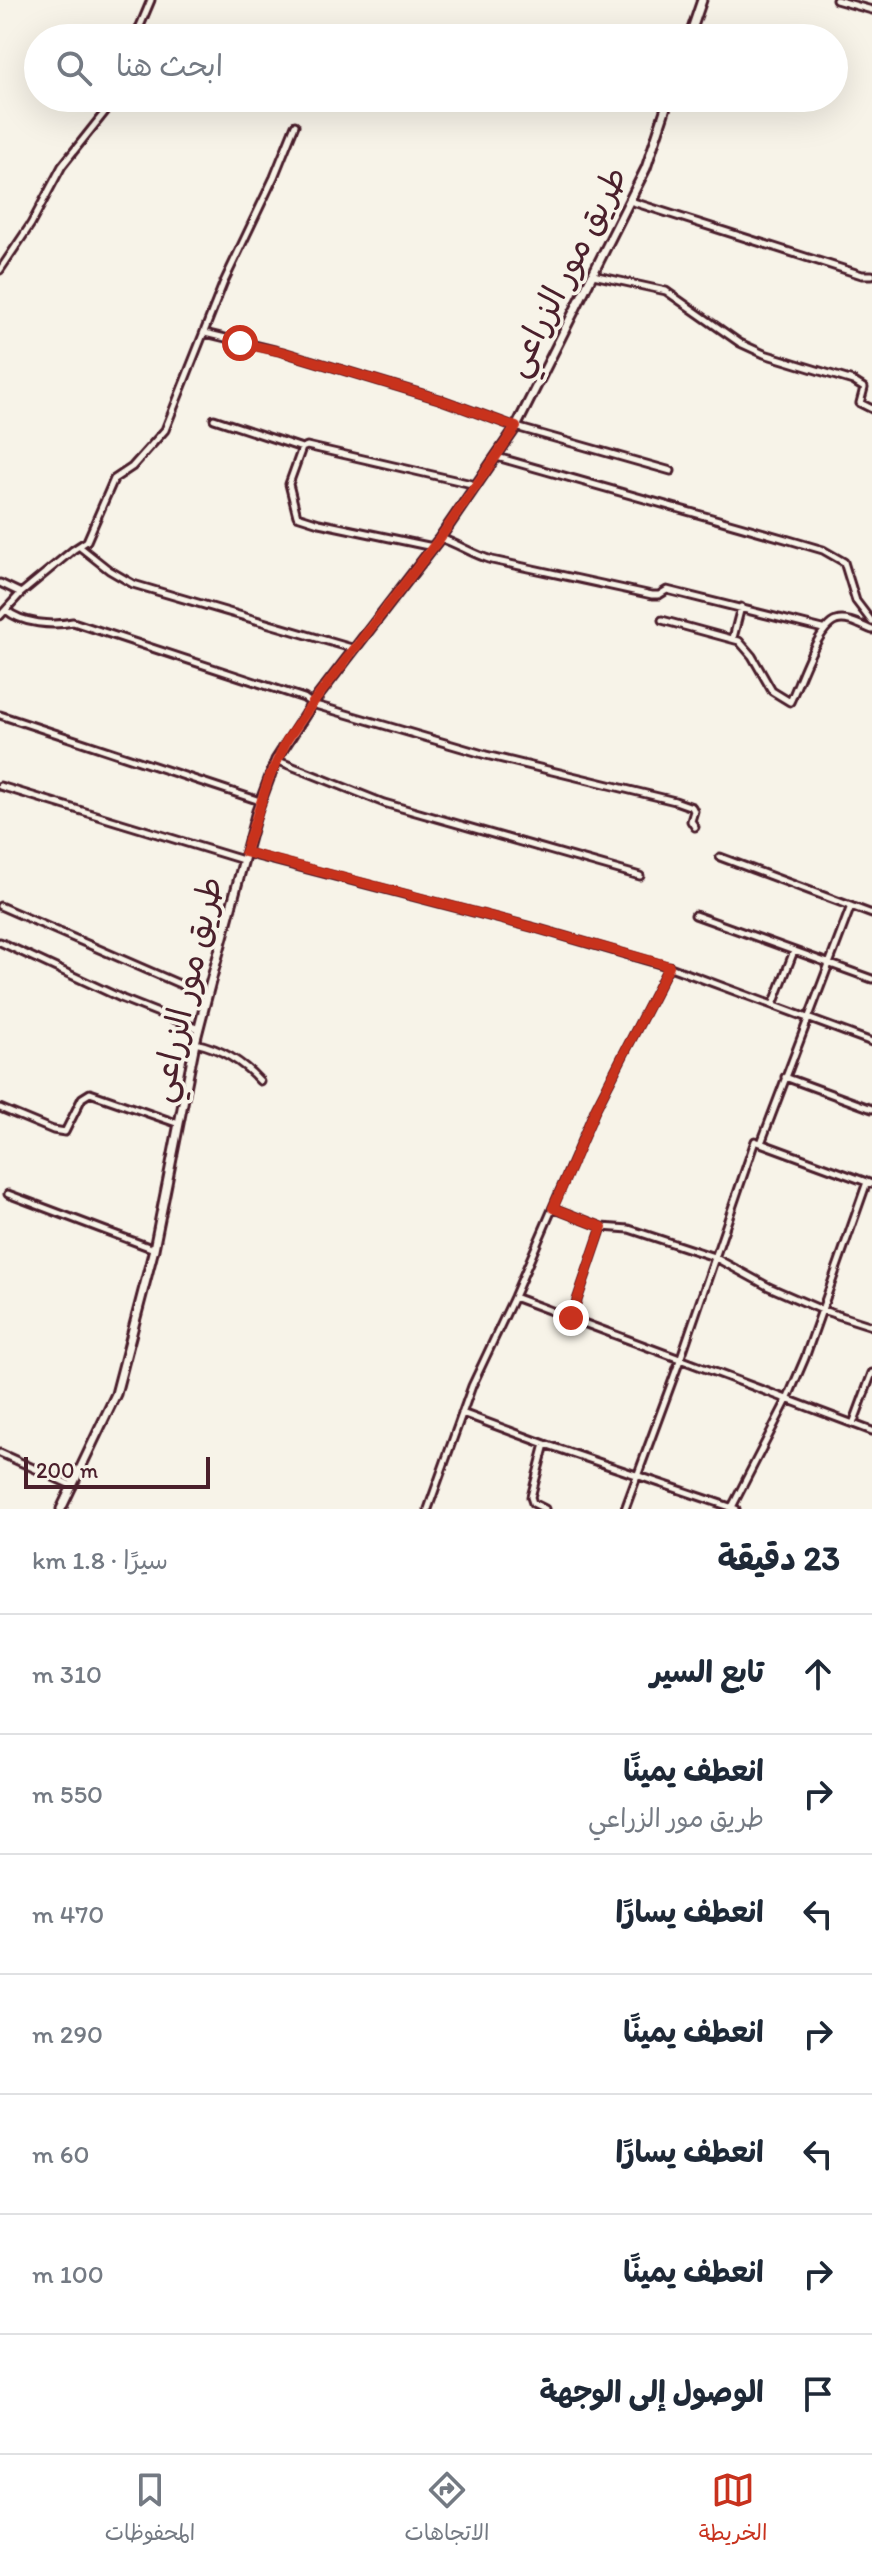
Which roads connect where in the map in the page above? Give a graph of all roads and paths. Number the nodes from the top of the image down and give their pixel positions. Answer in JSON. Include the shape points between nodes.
{"nodes":[{"id":1,"x":151,"y":0,"type":"edge"},
{"id":2,"x":702,"y":0,"type":"edge"},
{"id":3,"x":836,"y":0,"type":"edge"},
{"id":4,"x":872,"y":10,"type":"edge"},
{"id":5,"x":141,"y":24,"type":"edge"},
{"id":6,"x":694,"y":24,"type":"edge"},
{"id":7,"x":105,"y":112,"type":"edge"},
{"id":8,"x":664,"y":112,"type":"edge"},
{"id":9,"x":295,"y":125,"type":"dead end"},
{"id":10,"x":630,"y":201,"type":"junction"},
{"id":11,"x":0,"y":270,"type":"edge"},
{"id":12,"x":592,"y":274,"type":"junction"},
{"id":13,"x":872,"y":275,"type":"edge"},
{"id":14,"x":205,"y":333,"type":"junction"},
{"id":15,"x":872,"y":409,"type":"edge"},
{"id":16,"x":214,"y":419,"type":"dead end"},
{"id":17,"x":516,"y":427,"type":"junction"},
{"id":18,"x":302,"y":448,"type":"junction"},
{"id":19,"x":497,"y":457,"type":"junction"},
{"id":20,"x":671,"y":471,"type":"dead end"},
{"id":21,"x":477,"y":486,"type":"junction"},
{"id":22,"x":440,"y":538,"type":"junction"},
{"id":23,"x":80,"y":547,"type":"junction"},
{"id":24,"x":433,"y":547,"type":"junction"},
{"id":25,"x":0,"y":583,"type":"edge"},
{"id":26,"x":21,"y":593,"type":"junction"},
{"id":27,"x":741,"y":607,"type":"junction"},
{"id":28,"x":6,"y":610,"type":"junction"},
{"id":29,"x":0,"y":616,"type":"edge"},
{"id":30,"x":662,"y":620,"type":"dead end"},
{"id":31,"x":872,"y":622,"type":"edge"},
{"id":32,"x":823,"y":629,"type":"junction"},
{"id":33,"x":872,"y":630,"type":"edge"},
{"id":34,"x":733,"y":638,"type":"junction"},
{"id":35,"x":355,"y":649,"type":"junction"},
{"id":36,"x":312,"y":704,"type":"junction"},
{"id":37,"x":0,"y":715,"type":"edge"},
{"id":38,"x":276,"y":760,"type":"junction"},
{"id":39,"x":0,"y":786,"type":"edge"},
{"id":40,"x":260,"y":801,"type":"junction"},
{"id":41,"x":695,"y":827,"type":"dead end"},
{"id":42,"x":244,"y":856,"type":"junction"},
{"id":43,"x":720,"y":857,"type":"dead end"},
{"id":44,"x":640,"y":876,"type":"dead end"},
{"id":45,"x":0,"y":906,"type":"edge"},
{"id":46,"x":851,"y":906,"type":"junction"},
{"id":47,"x":872,"y":914,"type":"edge"},
{"id":48,"x":695,"y":915,"type":"dead end"},
{"id":49,"x":0,"y":942,"type":"edge"},
{"id":50,"x":794,"y":951,"type":"junction"},
{"id":51,"x":828,"y":963,"type":"junction"},
{"id":52,"x":669,"y":966,"type":"junction"},
{"id":53,"x":872,"y":979,"type":"edge"},
{"id":54,"x":207,"y":996,"type":"junction"},
{"id":55,"x":773,"y":1005,"type":"junction"},
{"id":56,"x":807,"y":1018,"type":"junction"},
{"id":57,"x":199,"y":1029,"type":"junction"},
{"id":58,"x":872,"y":1042,"type":"edge"},
{"id":59,"x":195,"y":1043,"type":"junction"},
{"id":60,"x":785,"y":1077,"type":"junction"},
{"id":61,"x":260,"y":1081,"type":"dead end"},
{"id":62,"x":0,"y":1108,"type":"edge"},
{"id":63,"x":872,"y":1109,"type":"edge"},
{"id":64,"x":180,"y":1124,"type":"junction"},
{"id":65,"x":761,"y":1143,"type":"junction"},
{"id":66,"x":869,"y":1183,"type":"edge"},
{"id":67,"x":8,"y":1194,"type":"dead end"},
{"id":68,"x":553,"y":1208,"type":"junction"},
{"id":69,"x":602,"y":1227,"type":"junction"},
{"id":70,"x":154,"y":1249,"type":"junction"},
{"id":71,"x":714,"y":1257,"type":"junction"},
{"id":72,"x":514,"y":1297,"type":"junction"},
{"id":73,"x":822,"y":1310,"type":"junction"},
{"id":74,"x":571,"y":1318,"type":"junction"},
{"id":75,"x":872,"y":1326,"type":"edge"},
{"id":76,"x":680,"y":1360,"type":"junction"},
{"id":77,"x":872,"y":1373,"type":"edge"},
{"id":78,"x":787,"y":1400,"type":"junction"},
{"id":79,"x":461,"y":1412,"type":"junction"},
{"id":80,"x":853,"y":1424,"type":"junction"},
{"id":81,"x":872,"y":1431,"type":"edge"},
{"id":82,"x":545,"y":1444,"type":"junction"},
{"id":83,"x":0,"y":1453,"type":"edge"},
{"id":84,"x":638,"y":1475,"type":"junction"},
{"id":85,"x":73,"y":1486,"type":"junction"},
{"id":86,"x":61,"y":1509,"type":"edge"},
{"id":87,"x":428,"y":1509,"type":"edge"},
{"id":88,"x":545,"y":1509,"type":"edge"},
{"id":89,"x":625,"y":1509,"type":"edge"},
{"id":90,"x":733,"y":1509,"type":"edge"}],
"edges":[{"from":1,"to":5,"type":"street"},
{"from":2,"to":6,"type":"street"},
{"from":3,"to":4,"type":"street"},
{"from":7,"to":11,"type":"street","via":[[62,166]]},
{"from":8,"to":10,"type":"street","name":"طريق مور الزراعي"},
{"from":9,"to":14,"type":"street"},
{"from":10,"to":12,"type":"street","name":"طريق مور الزراعي"},
{"from":10,"to":13,"type":"street"},
{"from":12,"to":15,"type":"street","via":[[666,291],[740,343],[853,381],[864,388],[860,403]]},
{"from":12,"to":17,"type":"street","name":"طريق مور الزراعي"},
{"from":14,"to":17,"type":"street","via":[[439,399]]},
{"from":14,"to":23,"type":"street","via":[[165,430],[114,479],[89,538]]},
{"from":16,"to":18,"type":"street"},
{"from":17,"to":19,"type":"street","name":"طريق مور الزراعي"},
{"from":17,"to":20,"type":"street"},
{"from":18,"to":21,"type":"street"},
{"from":18,"to":24,"type":"street","via":[[289,484],[297,516]]},
{"from":19,"to":21,"type":"street","name":"طريق مور الزراعي"},
{"from":19,"to":31,"type":"street","via":[[836,556],[844,562],[856,601]]},
{"from":21,"to":22,"type":"street","name":"طريق مور الزراعي"},
{"from":22,"to":24,"type":"street","name":"طريق مور الزراعي"},
{"from":22,"to":27,"type":"street","via":[[492,560],[652,595],[667,590]]},
{"from":23,"to":26,"type":"street"},
{"from":23,"to":35,"type":"street","via":[[133,584]]},
{"from":24,"to":35,"type":"street","name":"طريق مور الزراعي"},
{"from":25,"to":26,"type":"street"},
{"from":26,"to":28,"type":"street"},
{"from":27,"to":32,"type":"street"},
{"from":27,"to":34,"type":"street"},
{"from":28,"to":29,"type":"street"},
{"from":28,"to":36,"type":"street","via":[[15,617],[58,625],[73,622]]},
{"from":30,"to":34,"type":"street"},
{"from":32,"to":33,"type":"street","via":[[846,620]]},
{"from":32,"to":34,"type":"street","via":[[790,702],[772,691],[752,656]]},
{"from":35,"to":36,"type":"street","name":"طريق مور الزراعي"},
{"from":36,"to":38,"type":"street","name":"طريق مور الزراعي"},
{"from":36,"to":41,"type":"street","via":[[486,755],[675,801],[692,807]]},
{"from":37,"to":40,"type":"street"},
{"from":38,"to":40,"type":"street","name":"طريق مور الزراعي"},
{"from":38,"to":44,"type":"street","via":[[384,803]]},
{"from":39,"to":42,"type":"street"},
{"from":40,"to":42,"type":"street","name":"طريق مور الزراعي"},
{"from":42,"to":52,"type":"street"},
{"from":42,"to":54,"type":"street","name":"طريق مور الزراعي"},
{"from":43,"to":46,"type":"street"},
{"from":45,"to":54,"type":"street"},
{"from":46,"to":47,"type":"street"},
{"from":46,"to":51,"type":"street"},
{"from":48,"to":50,"type":"street"},
{"from":49,"to":57,"type":"street"},
{"from":50,"to":51,"type":"street"},
{"from":50,"to":55,"type":"street"},
{"from":51,"to":53,"type":"street"},
{"from":51,"to":56,"type":"street"},
{"from":52,"to":55,"type":"street"},
{"from":52,"to":68,"type":"street","via":[[596,1108]]},
{"from":54,"to":57,"type":"street","name":"طريق مور الزراعي"},
{"from":55,"to":56,"type":"street"},
{"from":56,"to":58,"type":"street"},
{"from":56,"to":60,"type":"street"},
{"from":57,"to":59,"type":"street","name":"طريق مور الزراعي"},
{"from":59,"to":61,"type":"street","via":[[225,1053]]},
{"from":59,"to":64,"type":"street","name":"طريق مور الزراعي"},
{"from":60,"to":63,"type":"street"},
{"from":60,"to":65,"type":"street"},
{"from":62,"to":64,"type":"street","via":[[65,1132],[82,1098],[90,1093]]},
{"from":64,"to":70,"type":"street","name":"طريق مور الزراعي"},
{"from":65,"to":66,"type":"street"},
{"from":65,"to":71,"type":"street","via":[[755,1141]]},
{"from":66,"to":73,"type":"street"},
{"from":67,"to":70,"type":"street"},
{"from":68,"to":69,"type":"street"},
{"from":68,"to":72,"type":"street"},
{"from":69,"to":71,"type":"street","via":[[629,1229]]},
{"from":69,"to":74,"type":"street"},
{"from":70,"to":85,"type":"street","name":"طريق مور الزراعي","via":[[116,1394]]},
{"from":71,"to":73,"type":"street"},
{"from":71,"to":76,"type":"street"},
{"from":72,"to":74,"type":"street"},
{"from":72,"to":79,"type":"street"},
{"from":73,"to":75,"type":"street"},
{"from":73,"to":78,"type":"street"},
{"from":74,"to":76,"type":"street"},
{"from":76,"to":78,"type":"street"},
{"from":76,"to":84,"type":"street"},
{"from":77,"to":80,"type":"street"},
{"from":78,"to":80,"type":"street"},
{"from":78,"to":90,"type":"street"},
{"from":79,"to":82,"type":"street"},
{"from":79,"to":87,"type":"street"},
{"from":80,"to":81,"type":"street"},
{"from":82,"to":84,"type":"street"},
{"from":82,"to":88,"type":"street","via":[[531,1497]]},
{"from":83,"to":85,"type":"street"},
{"from":84,"to":89,"type":"street"},
{"from":84,"to":90,"type":"street"},
{"from":85,"to":86,"type":"street","name":"طريق مور الزراعي"}]}
